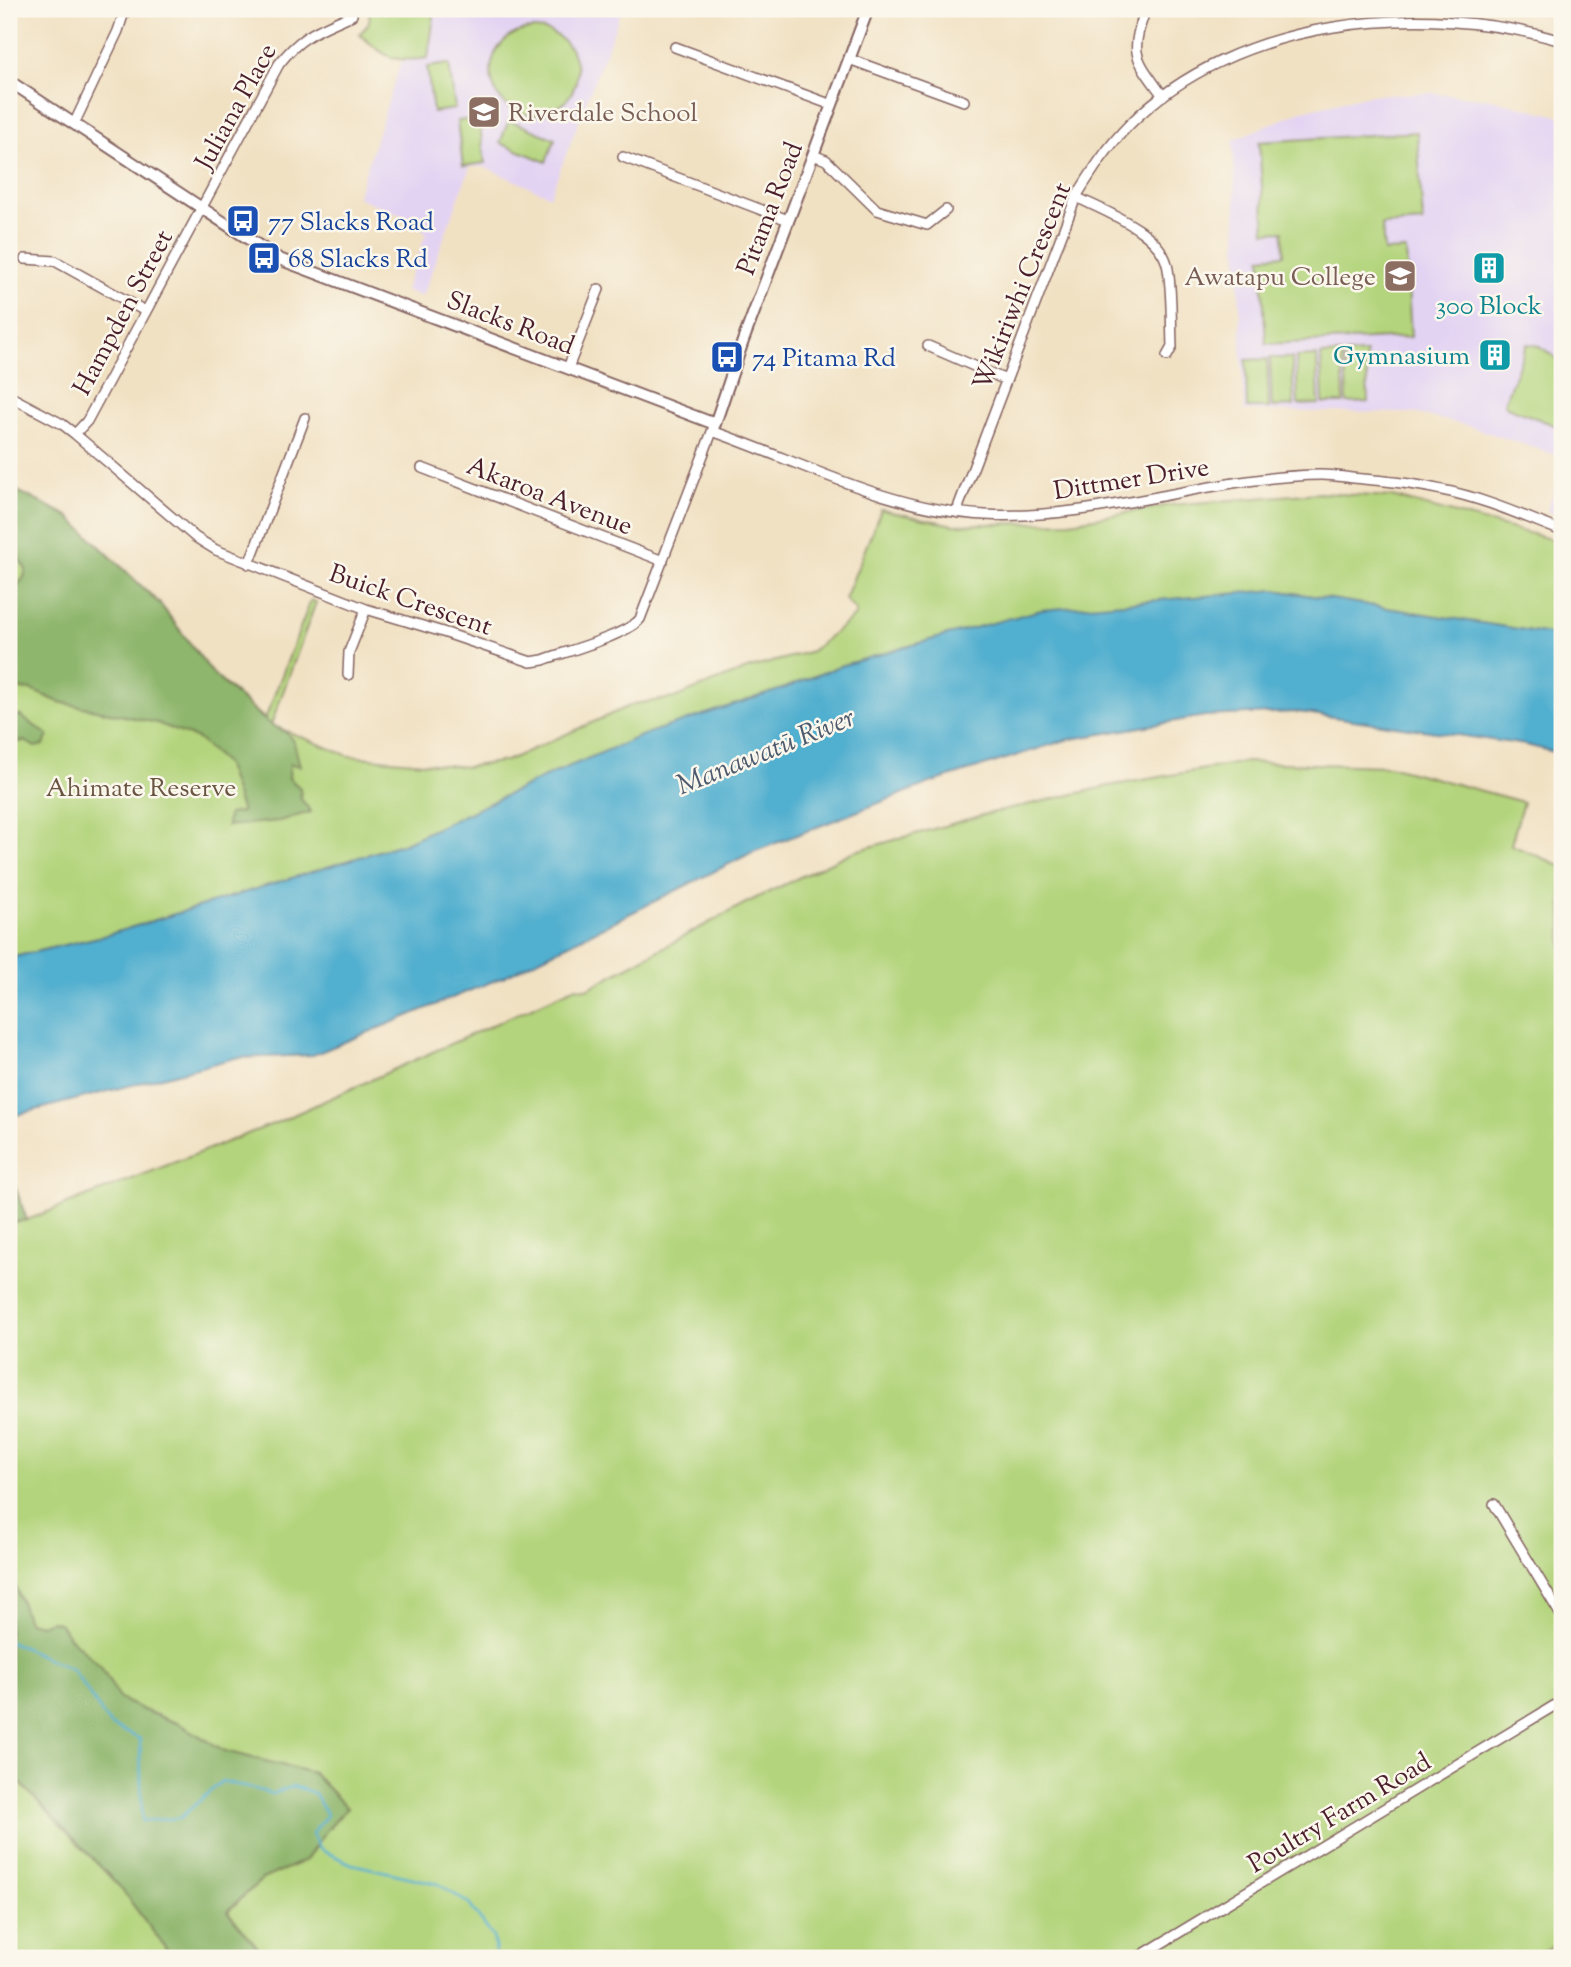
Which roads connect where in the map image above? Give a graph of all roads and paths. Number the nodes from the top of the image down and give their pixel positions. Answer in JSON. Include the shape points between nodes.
{"nodes":[{"id":1,"x":125,"y":9,"type":"edge"},
{"id":2,"x":868,"y":9,"type":"edge"},
{"id":3,"x":1146,"y":9,"type":"edge"},
{"id":4,"x":352,"y":15,"type":"dead end"},
{"id":5,"x":1562,"y":41,"type":"edge"},
{"id":6,"x":675,"y":47,"type":"dead end"},
{"id":7,"x":849,"y":59,"type":"junction"},
{"id":8,"x":9,"y":81,"type":"edge"},
{"id":9,"x":1163,"y":96,"type":"junction"},
{"id":10,"x":964,"y":101,"type":"dead end"},
{"id":11,"x":832,"y":105,"type":"junction"},
{"id":12,"x":74,"y":124,"type":"junction"},
{"id":13,"x":813,"y":155,"type":"junction"},
{"id":14,"x":623,"y":157,"type":"dead end"},
{"id":15,"x":1076,"y":197,"type":"junction"},
{"id":16,"x":202,"y":208,"type":"junction"},
{"id":17,"x":946,"y":209,"type":"dead end"},
{"id":18,"x":788,"y":220,"type":"junction"},
{"id":19,"x":25,"y":259,"type":"dead end"},
{"id":20,"x":599,"y":289,"type":"dead end"},
{"id":21,"x":145,"y":311,"type":"junction"},
{"id":22,"x":928,"y":346,"type":"dead end"},
{"id":23,"x":1167,"y":356,"type":"dead end"},
{"id":24,"x":568,"y":368,"type":"junction"},
{"id":25,"x":1006,"y":380,"type":"junction"},
{"id":26,"x":9,"y":396,"type":"edge"},
{"id":27,"x":305,"y":418,"type":"dead end"},
{"id":28,"x":713,"y":427,"type":"junction"},
{"id":29,"x":75,"y":435,"type":"junction"},
{"id":30,"x":422,"y":468,"type":"dead end"},
{"id":31,"x":958,"y":513,"type":"junction"},
{"id":32,"x":1562,"y":531,"type":"edge"},
{"id":33,"x":663,"y":561,"type":"junction"},
{"id":34,"x":249,"y":564,"type":"junction"},
{"id":35,"x":366,"y":609,"type":"junction"},
{"id":36,"x":348,"y":675,"type":"dead end"},
{"id":37,"x":1494,"y":1504,"type":"dead end"},
{"id":38,"x":1562,"y":1617,"type":"edge"},
{"id":39,"x":1562,"y":1701,"type":"edge"},
{"id":40,"x":1137,"y":1958,"type":"edge"}],
"edges":[{"from":1,"to":12,"type":"street"},
{"from":2,"to":7,"type":"street","name":"Pitama Road"},
{"from":3,"to":9,"type":"street","via":[[1135,55]]},
{"from":4,"to":16,"type":"street","name":"Juliana Place","via":[[294,44]]},
{"from":5,"to":9,"type":"street","name":"Wikiriwhi Crescent","via":[[1456,20],[1355,22],[1297,34],[1246,52]]},
{"from":6,"to":11,"type":"street"},
{"from":7,"to":10,"type":"street"},
{"from":7,"to":11,"type":"street","name":"Pitama Road"},
{"from":8,"to":12,"type":"street","name":"Slacks Road"},
{"from":9,"to":15,"type":"street","name":"Wikiriwhi Crescent","via":[[1117,138]]},
{"from":11,"to":13,"type":"street","name":"Pitama Road"},
{"from":12,"to":16,"type":"street","name":"Slacks Road"},
{"from":13,"to":17,"type":"street","via":[[826,160],[877,210],[927,225]]},
{"from":13,"to":18,"type":"street","name":"Pitama Road"},
{"from":14,"to":18,"type":"street"},
{"from":15,"to":23,"type":"street","via":[[1141,230],[1162,252],[1168,267],[1172,347]]},
{"from":15,"to":25,"type":"street","name":"Wikiriwhi Crescent"},
{"from":16,"to":21,"type":"street","name":"Hampden Street"},
{"from":16,"to":24,"type":"street","name":"Slacks Road","via":[[294,265]]},
{"from":18,"to":28,"type":"street","name":"Pitama Road"},
{"from":19,"to":21,"type":"street","via":[[55,261]]},
{"from":20,"to":24,"type":"street"},
{"from":21,"to":29,"type":"street","name":"Hampden Street","via":[[87,421]]},
{"from":22,"to":25,"type":"street"},
{"from":24,"to":28,"type":"street","name":"Slacks Road"},
{"from":25,"to":31,"type":"street","name":"Wikiriwhi Crescent"},
{"from":26,"to":29,"type":"street","name":"Buick Crescent"},
{"from":27,"to":34,"type":"street"},
{"from":28,"to":31,"type":"street","name":"Dittmer Drive","via":[[893,498]]},
{"from":28,"to":33,"type":"street","name":"Buick Crescent"},
{"from":29,"to":34,"type":"street","name":"Buick Crescent","via":[[195,537]]},
{"from":30,"to":33,"type":"street","name":"Akaroa Avenue"},
{"from":31,"to":32,"type":"street","name":"Dittmer Drive","via":[[1076,511],[1240,482],[1322,475],[1444,490]]},
{"from":33,"to":35,"type":"street","name":"Buick Crescent","via":[[637,623],[536,662]]},
{"from":34,"to":35,"type":"street","name":"Buick Crescent"},
{"from":35,"to":36,"type":"street","via":[[349,652]]},
{"from":37,"to":38,"type":"street"},
{"from":39,"to":40,"type":"street","name":"Poultry Farm Road"}]}
